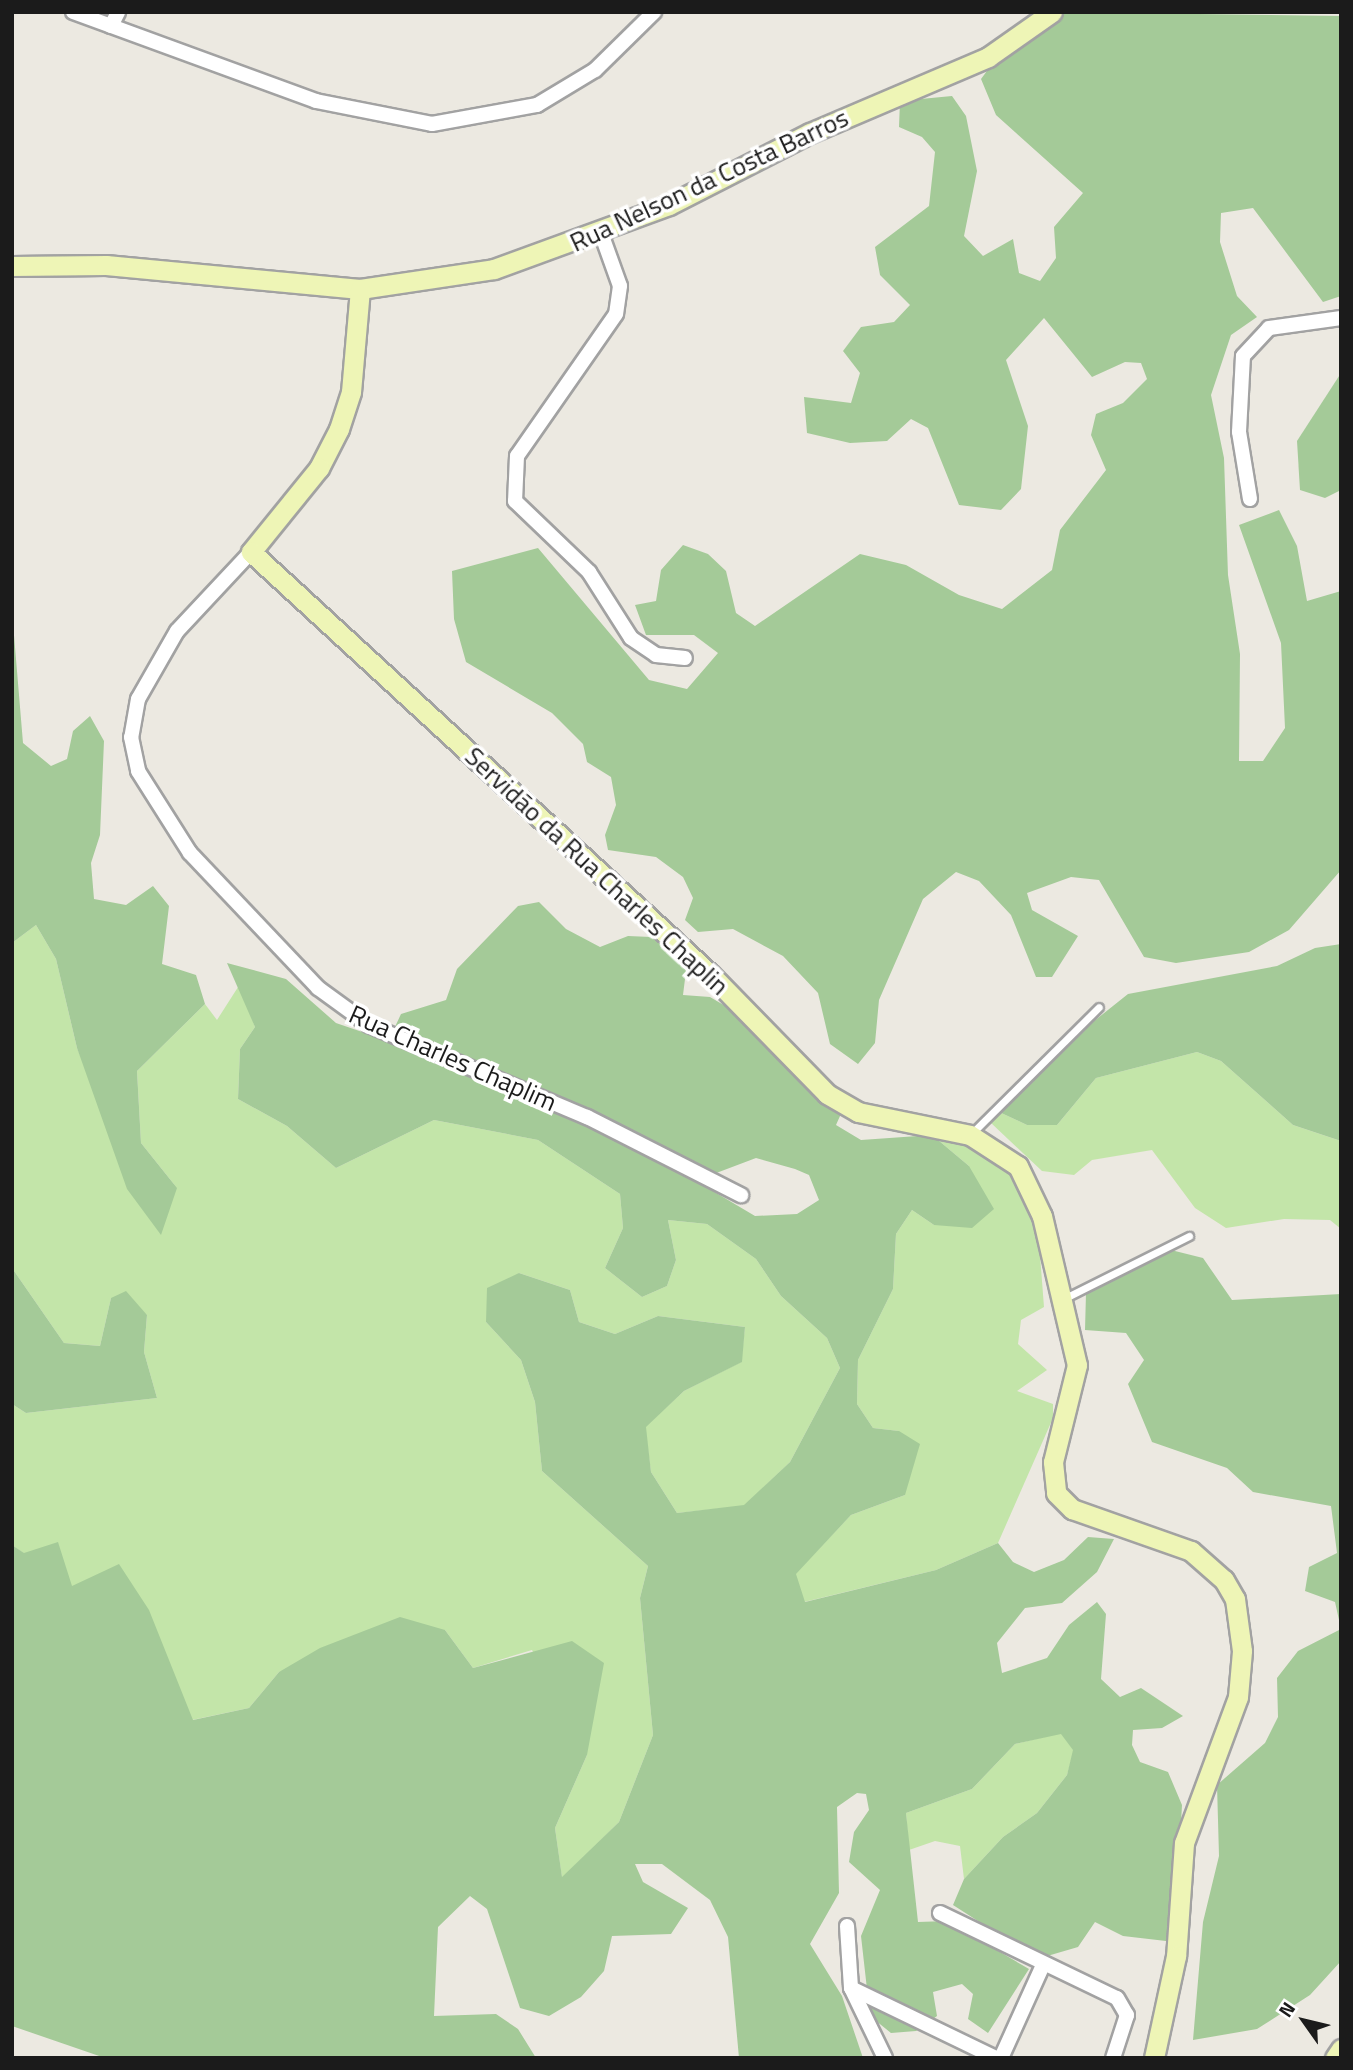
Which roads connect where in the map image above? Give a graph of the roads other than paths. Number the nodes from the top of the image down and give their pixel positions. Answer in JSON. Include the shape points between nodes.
{"nodes":[{"id":1,"x":73,"y":12,"type":"edge"},
{"id":2,"x":654,"y":12,"type":"edge"},
{"id":3,"x":1052,"y":12,"type":"edge"},
{"id":4,"x":114,"y":19,"type":"edge"},
{"id":5,"x":601,"y":233,"type":"junction"},
{"id":6,"x":12,"y":266,"type":"edge"},
{"id":7,"x":360,"y":289,"type":"junction"},
{"id":8,"x":1341,"y":318,"type":"edge"},
{"id":9,"x":1250,"y":499,"type":"dead end"},
{"id":10,"x":251,"y":552,"type":"junction"},
{"id":11,"x":685,"y":658,"type":"dead end"},
{"id":12,"x":1099,"y":1007,"type":"dead end"},
{"id":13,"x":970,"y":1135,"type":"junction"},
{"id":14,"x":741,"y":1195,"type":"dead end"},
{"id":15,"x":1189,"y":1236,"type":"dead end"},
{"id":16,"x":1062,"y":1300,"type":"junction"},
{"id":17,"x":940,"y":1913,"type":"dead end"},
{"id":18,"x":847,"y":1926,"type":"dead end"},
{"id":19,"x":1043,"y":1965,"type":"junction"},
{"id":20,"x":851,"y":1988,"type":"junction"},
{"id":21,"x":1341,"y":2049,"type":"edge"},
{"id":22,"x":991,"y":2057,"type":"edge"},
{"id":23,"x":885,"y":2058,"type":"edge"},
{"id":24,"x":1113,"y":2058,"type":"edge"},
{"id":25,"x":1154,"y":2058,"type":"edge"},
{"id":26,"x":1335,"y":2058,"type":"edge"}],
"edges":[{"from":1,"to":4,"type":"street"},
{"from":2,"to":4,"type":"street","via":[[595,70],[537,105],[432,124],[316,101]]},
{"from":3,"to":5,"type":"street","name":"Rua Nelson da Costa Barros","via":[[988,57],[822,127]]},
{"from":5,"to":7,"type":"street","name":"Rua Nelson da Costa Barros","via":[[494,269]]},
{"from":5,"to":11,"type":"street","via":[[620,286],[617,314],[522,446],[515,501],[589,572],[631,638],[656,655]]},
{"from":6,"to":7,"type":"street","name":"Rua Nelson da Costa Barros","via":[[120,266]]},
{"from":7,"to":10,"type":"street","name":"Rua Charles Chaplim","via":[[351,392],[339,429],[319,468]]},
{"from":8,"to":9,"type":"street","via":[[1269,328],[1243,356],[1239,432]]},
{"from":10,"to":13,"type":"street","name":"Servidão da Rua Charles Chaplin","via":[[710,974],[827,1094],[858,1112]]},
{"from":10,"to":14,"type":"street","name":"Rua Charles Chaplim","via":[[177,631],[150,669],[138,699],[131,737],[138,771],[190,853],[318,989],[369,1025],[587,1117]]},
{"from":12,"to":13,"type":"lane"},
{"from":13,"to":16,"type":"street","via":[[1026,1176]]},
{"from":15,"to":16,"type":"lane"},
{"from":16,"to":25,"type":"street","via":[[1077,1365],[1053,1462],[1056,1493],[1072,1509],[1191,1551],[1224,1580],[1241,1626],[1238,1697],[1184,1843],[1176,1956]]},
{"from":17,"to":19,"type":"street"},
{"from":18,"to":20,"type":"street"},
{"from":19,"to":22,"type":"street"},
{"from":19,"to":24,"type":"street","via":[[1124,2004],[1126,2026]]},
{"from":20,"to":22,"type":"street"},
{"from":20,"to":23,"type":"street"},
{"from":21,"to":26,"type":"street"}]}
